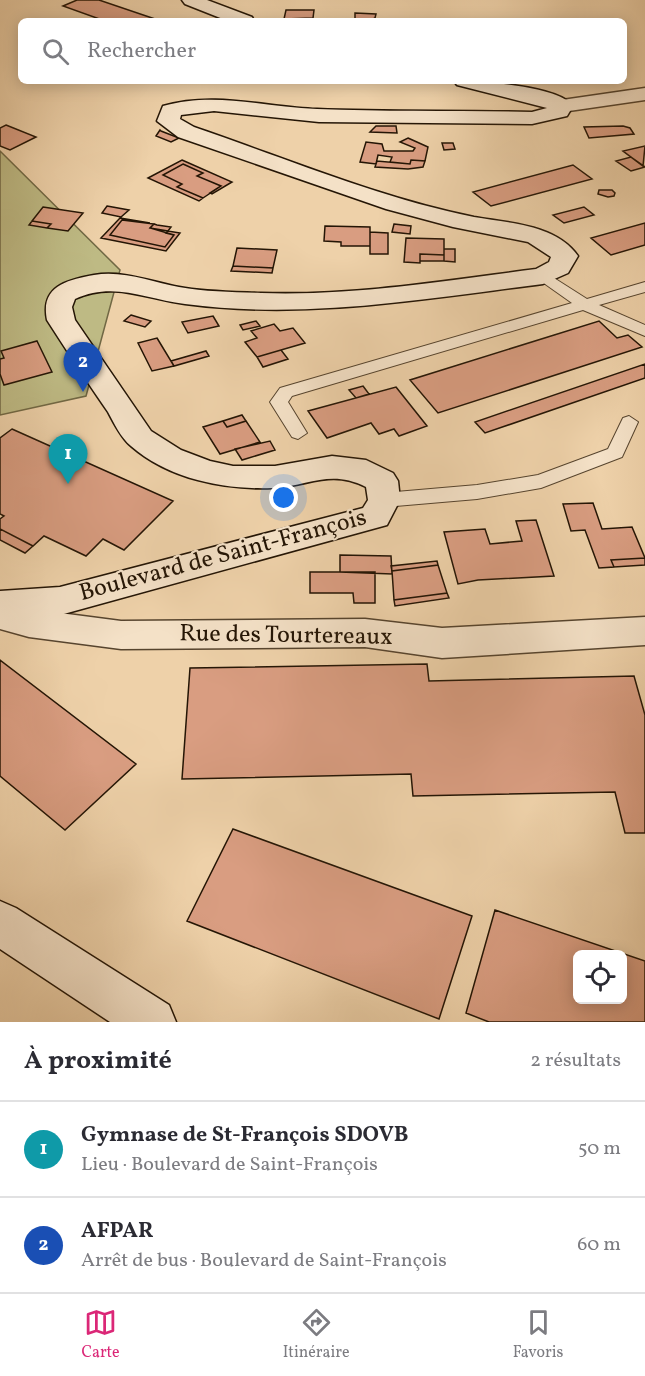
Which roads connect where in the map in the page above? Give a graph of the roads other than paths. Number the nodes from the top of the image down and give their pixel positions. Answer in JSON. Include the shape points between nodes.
{"nodes":[{"id":1,"x":191,"y":0,"type":"edge"},
{"id":2,"x":237,"y":18,"type":"edge"},
{"id":3,"x":478,"y":84,"type":"edge"},
{"id":4,"x":645,"y":94,"type":"edge"},
{"id":5,"x":562,"y":106,"type":"junction"},
{"id":6,"x":543,"y":276,"type":"junction"},
{"id":7,"x":645,"y":287,"type":"edge"},
{"id":8,"x":587,"y":306,"type":"junction"},
{"id":9,"x":645,"y":330,"type":"edge"},
{"id":10,"x":629,"y":422,"type":"dead end"},
{"id":11,"x":298,"y":433,"type":"dead end"},
{"id":12,"x":384,"y":500,"type":"junction"},
{"id":13,"x":0,"y":605,"type":"edge"},
{"id":14,"x":0,"y":615,"type":"edge"},
{"id":15,"x":645,"y":631,"type":"edge"},
{"id":16,"x":0,"y":923,"type":"edge"},
{"id":17,"x":152,"y":1022,"type":"edge"}],
"edges":[{"from":1,"to":2,"type":"main road"},
{"from":3,"to":5,"type":"main road"},
{"from":4,"to":5,"type":"main road"},
{"from":5,"to":6,"type":"main road","via":[[550,115],[532,118],[286,114],[205,104],[184,105],[171,111],[168,121],[186,132],[395,204],[535,236],[566,256],[559,267]]},
{"from":6,"to":8,"type":"lane"},
{"from":6,"to":12,"type":"main road","name":"Boulevard de Saint-François","via":[[359,299],[196,297],[104,280],[81,284],[63,294],[58,307],[61,320],[140,438],[170,458],[233,477],[275,477],[332,467],[356,468],[382,481]]},
{"from":7,"to":8,"type":"lane"},
{"from":8,"to":9,"type":"lane"},
{"from":8,"to":11,"type":"lane","via":[[286,392],[279,402]]},
{"from":10,"to":12,"type":"lane","via":[[615,453],[541,481],[477,492]]},
{"from":12,"to":13,"type":"main road","name":"Boulevard de Saint-François","via":[[375,517],[60,601]]},
{"from":14,"to":15,"type":"main road","name":"Rue des Tourtereaux","via":[[29,623],[121,635],[365,633],[442,643]]},
{"from":16,"to":17,"type":"main road"}]}
